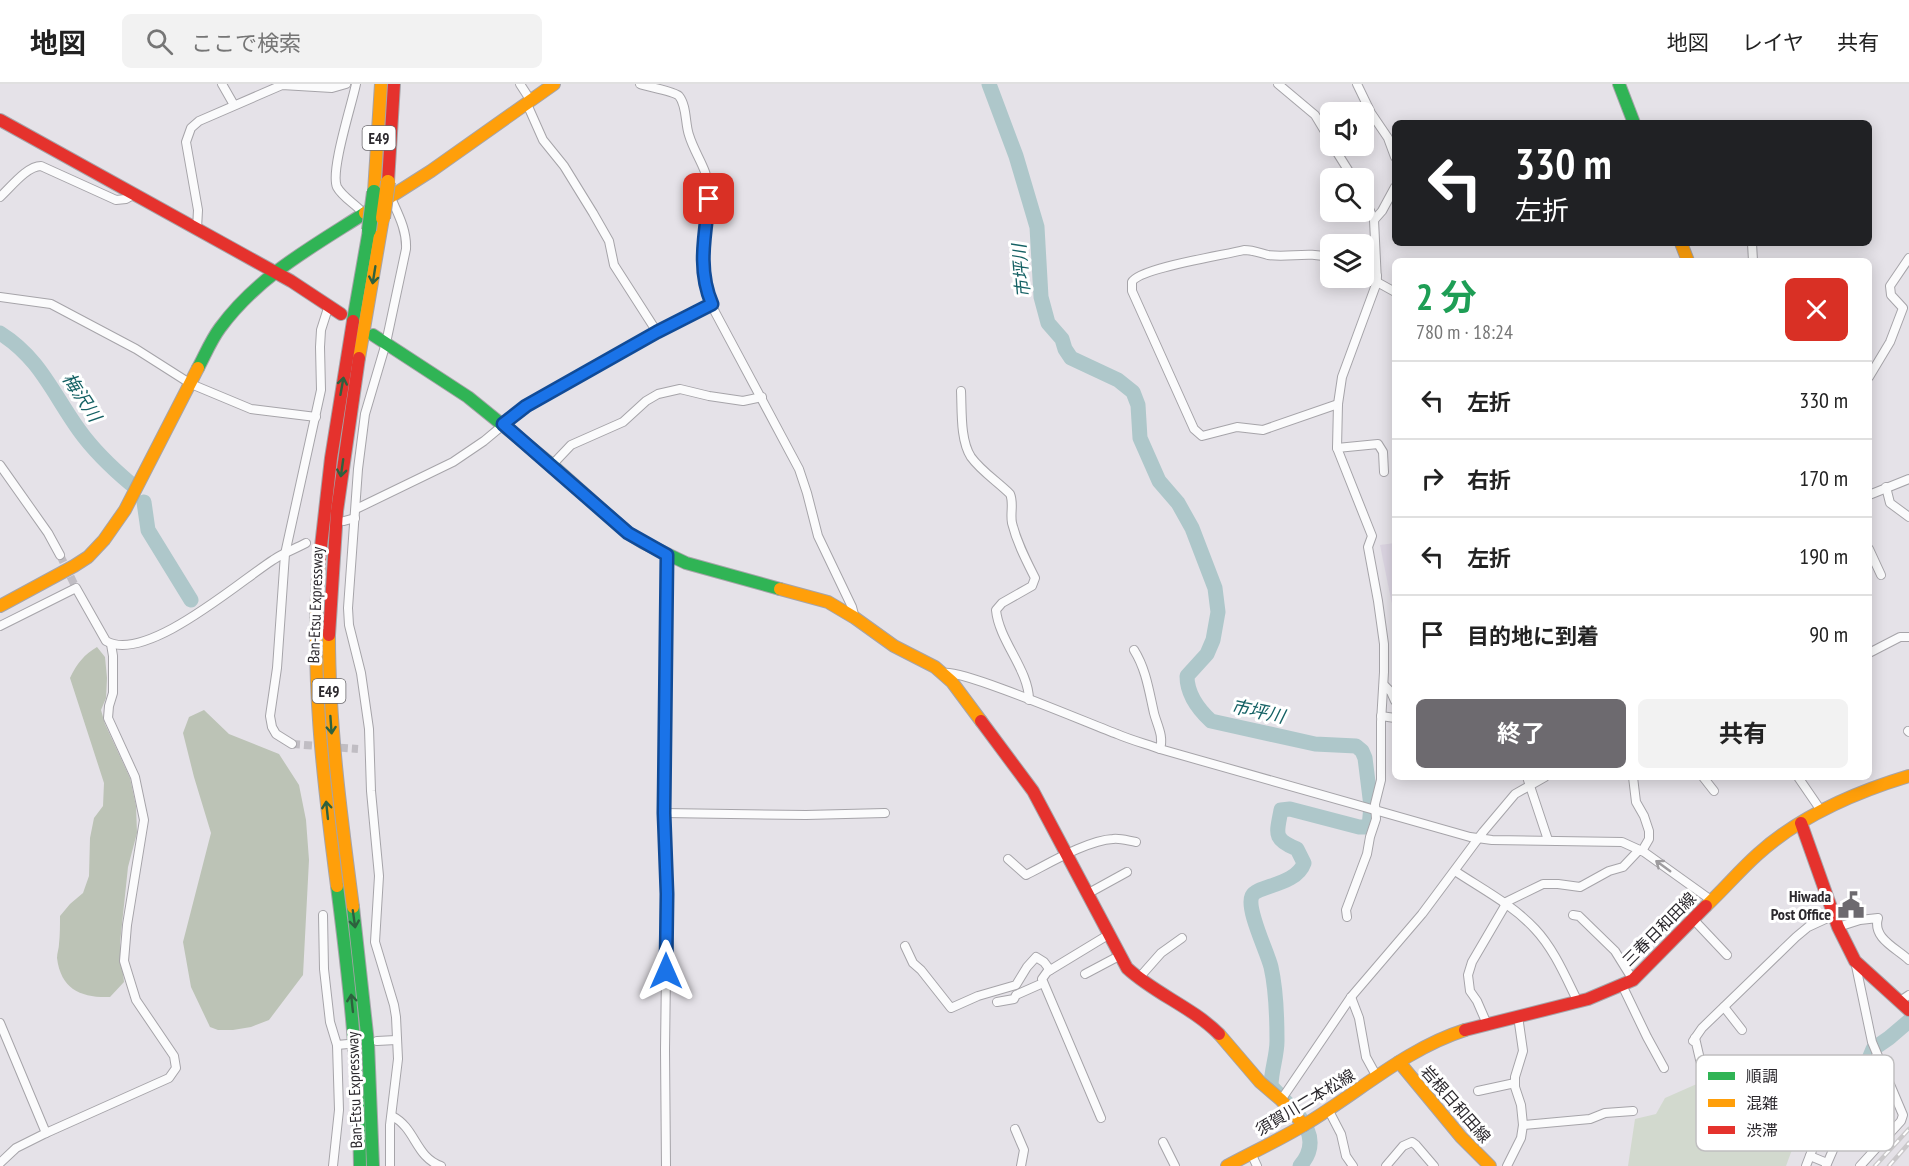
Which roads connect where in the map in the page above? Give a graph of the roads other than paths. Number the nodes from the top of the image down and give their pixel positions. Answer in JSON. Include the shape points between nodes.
{"nodes":[{"id":1,"x":222,"y":84,"type":"edge"},
{"id":2,"x":346,"y":84,"type":"edge"},
{"id":3,"x":356,"y":84,"type":"edge"},
{"id":4,"x":381,"y":84,"type":"edge"},
{"id":5,"x":394,"y":84,"type":"edge"},
{"id":6,"x":520,"y":84,"type":"edge"},
{"id":7,"x":554,"y":84,"type":"edge"},
{"id":8,"x":640,"y":84,"type":"edge"},
{"id":9,"x":1278,"y":84,"type":"edge"},
{"id":10,"x":1357,"y":84,"type":"edge"},
{"id":11,"x":1619,"y":84,"type":"edge"},
{"id":12,"x":1366,"y":102,"type":"edge"},
{"id":13,"x":529,"y":103,"type":"junction"},
{"id":14,"x":234,"y":105,"type":"junction"},
{"id":15,"x":1374,"y":118,"type":"edge"},
{"id":16,"x":0,"y":120,"type":"edge"},
{"id":17,"x":1633,"y":120,"type":"edge"},
{"id":18,"x":1320,"y":123,"type":"edge"},
{"id":19,"x":1392,"y":149,"type":"edge"},
{"id":20,"x":389,"y":189,"type":"junction"},
{"id":21,"x":1392,"y":193,"type":"edge"},
{"id":22,"x":133,"y":195,"type":"junction"},
{"id":23,"x":0,"y":197,"type":"edge"},
{"id":24,"x":364,"y":214,"type":"junction"},
{"id":25,"x":1374,"y":220,"type":"joint"},
{"id":26,"x":197,"y":230,"type":"junction"},
{"id":27,"x":1320,"y":256,"type":"edge"},
{"id":28,"x":1909,"y":258,"type":"edge"},
{"id":29,"x":273,"y":272,"type":"junction"},
{"id":30,"x":1374,"y":278,"type":"edge"},
{"id":31,"x":1377,"y":279,"type":"junction"},
{"id":32,"x":1392,"y":290,"type":"edge"},
{"id":33,"x":0,"y":297,"type":"edge"},
{"id":34,"x":712,"y":304,"type":"junction"},
{"id":35,"x":329,"y":305,"type":"junction"},
{"id":36,"x":1906,"y":309,"type":"edge"},
{"id":37,"x":341,"y":314,"type":"dead end"},
{"id":38,"x":657,"y":332,"type":"junction"},
{"id":39,"x":373,"y":335,"type":"dead end"},
{"id":40,"x":386,"y":343,"type":"junction"},
{"id":41,"x":1872,"y":372,"type":"edge"},
{"id":42,"x":191,"y":384,"type":"junction"},
{"id":43,"x":961,"y":391,"type":"dead end"},
{"id":44,"x":762,"y":397,"type":"junction"},
{"id":45,"x":1338,"y":404,"type":"junction"},
{"id":46,"x":315,"y":417,"type":"junction"},
{"id":47,"x":503,"y":424,"type":"junction"},
{"id":48,"x":1337,"y":448,"type":"junction"},
{"id":49,"x":0,"y":465,"type":"edge"},
{"id":50,"x":552,"y":465,"type":"junction"},
{"id":51,"x":1384,"y":472,"type":"dead end"},
{"id":52,"x":1909,"y":479,"type":"edge"},
{"id":53,"x":1886,"y":488,"type":"junction"},
{"id":54,"x":1872,"y":494,"type":"edge"},
{"id":55,"x":356,"y":508,"type":"junction"},
{"id":56,"x":1909,"y":517,"type":"edge"},
{"id":57,"x":356,"y":518,"type":"junction"},
{"id":58,"x":344,"y":521,"type":"dead end"},
{"id":59,"x":306,"y":543,"type":"dead end"},
{"id":60,"x":285,"y":554,"type":"junction"},
{"id":61,"x":60,"y":555,"type":"tunnel mouth"},
{"id":62,"x":667,"y":555,"type":"junction"},
{"id":63,"x":1872,"y":556,"type":"edge"},
{"id":64,"x":1881,"y":575,"type":"dead end"},
{"id":65,"x":0,"y":606,"type":"edge"},
{"id":66,"x":855,"y":618,"type":"junction"},
{"id":67,"x":0,"y":626,"type":"edge"},
{"id":68,"x":1909,"y":637,"type":"edge"},
{"id":69,"x":111,"y":644,"type":"junction"},
{"id":70,"x":1134,"y":650,"type":"dead end"},
{"id":71,"x":1872,"y":651,"type":"edge"},
{"id":72,"x":944,"y":673,"type":"junction"},
{"id":73,"x":1384,"y":685,"type":"junction"},
{"id":74,"x":1392,"y":694,"type":"edge"},
{"id":75,"x":1029,"y":700,"type":"junction"},
{"id":76,"x":1381,"y":716,"type":"junction"},
{"id":77,"x":1392,"y":718,"type":"edge"},
{"id":78,"x":292,"y":744,"type":"tunnel mouth"},
{"id":79,"x":358,"y":749,"type":"tunnel mouth"},
{"id":80,"x":370,"y":749,"type":"junction"},
{"id":81,"x":1160,"y":749,"type":"junction"},
{"id":82,"x":1909,"y":776,"type":"edge"},
{"id":83,"x":1633,"y":780,"type":"edge"},
{"id":84,"x":1705,"y":780,"type":"edge"},
{"id":85,"x":1800,"y":780,"type":"edge"},
{"id":86,"x":1528,"y":781,"type":"edge"},
{"id":87,"x":1868,"y":783,"type":"edge"},
{"id":88,"x":1714,"y":791,"type":"dead end"},
{"id":89,"x":1376,"y":811,"type":"junction"},
{"id":90,"x":1822,"y":812,"type":"junction"},
{"id":91,"x":664,"y":813,"type":"junction"},
{"id":92,"x":885,"y":813,"type":"dead end"},
{"id":93,"x":1801,"y":823,"type":"junction"},
{"id":94,"x":1479,"y":838,"type":"junction"},
{"id":95,"x":1548,"y":840,"type":"junction"},
{"id":96,"x":1136,"y":842,"type":"dead end"},
{"id":97,"x":1641,"y":850,"type":"junction"},
{"id":98,"x":1067,"y":854,"type":"junction"},
{"id":99,"x":1008,"y":859,"type":"dead end"},
{"id":100,"x":1455,"y":871,"type":"junction"},
{"id":101,"x":1127,"y":872,"type":"dead end"},
{"id":102,"x":1087,"y":894,"type":"junction"},
{"id":103,"x":1711,"y":900,"type":"junction"},
{"id":104,"x":1505,"y":903,"type":"junction"},
{"id":105,"x":323,"y":915,"type":"dead end"},
{"id":106,"x":1573,"y":915,"type":"dead end"},
{"id":107,"x":1347,"y":917,"type":"dead end"},
{"id":108,"x":1693,"y":919,"type":"junction"},
{"id":109,"x":1836,"y":921,"type":"junction"},
{"id":110,"x":1108,"y":935,"type":"junction"},
{"id":111,"x":1182,"y":938,"type":"dead end"},
{"id":112,"x":905,"y":946,"type":"dead end"},
{"id":113,"x":1119,"y":956,"type":"junction"},
{"id":114,"x":1727,"y":956,"type":"dead end"},
{"id":115,"x":1909,"y":960,"type":"edge"},
{"id":116,"x":1855,"y":961,"type":"junction"},
{"id":117,"x":1050,"y":970,"type":"junction"},
{"id":118,"x":1085,"y":974,"type":"dead end"},
{"id":119,"x":1138,"y":979,"type":"junction"},
{"id":120,"x":1043,"y":983,"type":"junction"},
{"id":121,"x":1627,"y":983,"type":"junction"},
{"id":122,"x":1351,"y":997,"type":"junction"},
{"id":123,"x":997,"y":1002,"type":"dead end"},
{"id":124,"x":1578,"y":1002,"type":"junction"},
{"id":125,"x":1906,"y":1002,"type":"edge"},
{"id":126,"x":1724,"y":1006,"type":"junction"},
{"id":127,"x":1518,"y":1016,"type":"junction"},
{"id":128,"x":0,"y":1023,"type":"edge"},
{"id":129,"x":1487,"y":1024,"type":"junction"},
{"id":130,"x":1742,"y":1030,"type":"dead end"},
{"id":131,"x":396,"y":1040,"type":"junction"},
{"id":132,"x":377,"y":1041,"type":"dead end"},
{"id":133,"x":348,"y":1044,"type":"dead end"},
{"id":134,"x":337,"y":1045,"type":"junction"},
{"id":135,"x":1698,"y":1055,"type":"edge"},
{"id":136,"x":1876,"y":1055,"type":"edge"},
{"id":137,"x":1399,"y":1062,"type":"junction"},
{"id":138,"x":1664,"y":1068,"type":"dead end"},
{"id":139,"x":1377,"y":1077,"type":"junction"},
{"id":140,"x":1515,"y":1083,"type":"junction"},
{"id":141,"x":1478,"y":1091,"type":"dead end"},
{"id":142,"x":1894,"y":1095,"type":"edge"},
{"id":143,"x":1281,"y":1100,"type":"junction"},
{"id":144,"x":1909,"y":1104,"type":"edge"},
{"id":145,"x":1328,"y":1109,"type":"junction"},
{"id":146,"x":1633,"y":1111,"type":"dead end"},
{"id":147,"x":1902,"y":1113,"type":"junction"},
{"id":148,"x":392,"y":1116,"type":"junction"},
{"id":149,"x":1101,"y":1118,"type":"dead end"},
{"id":150,"x":1304,"y":1125,"type":"junction"},
{"id":151,"x":1523,"y":1125,"type":"junction"},
{"id":152,"x":1016,"y":1129,"type":"dead end"},
{"id":153,"x":1894,"y":1129,"type":"edge"},
{"id":154,"x":46,"y":1132,"type":"junction"},
{"id":155,"x":1162,"y":1143,"type":"dead end"},
{"id":156,"x":1814,"y":1151,"type":"edge"},
{"id":157,"x":1832,"y":1151,"type":"edge"},
{"id":158,"x":1874,"y":1151,"type":"edge"},
{"id":159,"x":1812,"y":1157,"type":"junction"},
{"id":160,"x":1254,"y":1160,"type":"edge"},
{"id":161,"x":0,"y":1162,"type":"edge"},
{"id":162,"x":1826,"y":1165,"type":"edge"},
{"id":163,"x":333,"y":1166,"type":"edge"},
{"id":164,"x":360,"y":1166,"type":"edge"},
{"id":165,"x":373,"y":1166,"type":"edge"},
{"id":166,"x":390,"y":1166,"type":"edge"},
{"id":167,"x":441,"y":1166,"type":"edge"},
{"id":168,"x":666,"y":1166,"type":"edge"},
{"id":169,"x":1021,"y":1166,"type":"edge"},
{"id":170,"x":1175,"y":1166,"type":"edge"},
{"id":171,"x":1227,"y":1166,"type":"edge"},
{"id":172,"x":1353,"y":1166,"type":"edge"},
{"id":173,"x":1386,"y":1166,"type":"edge"},
{"id":174,"x":1434,"y":1166,"type":"edge"},
{"id":175,"x":1490,"y":1166,"type":"edge"},
{"id":176,"x":1507,"y":1166,"type":"edge"},
{"id":177,"x":1806,"y":1166,"type":"edge"},
{"id":178,"x":1860,"y":1166,"type":"edge"}],
"edges":[{"from":1,"to":14,"type":"street"},
{"from":2,"to":14,"type":"street","via":[[332,88],[282,85]]},
{"from":3,"to":24,"type":"street","via":[[335,180],[341,192]]},
{"from":164,"to":4,"type":"main road","name":"Ban-Etsu Expressway","number":"E49","one_way":true,"bridge":true,"via":[[360,1088],[349,968],[326,806],[316,637],[328,472],[369,230]]},
{"from":5,"to":20,"type":"main road","name":"Ban-Etsu Expressway","number":"E49"},
{"from":6,"to":13,"type":"street"},
{"from":7,"to":13,"type":"main road"},
{"from":8,"to":34,"type":"street","via":[[678,94],[692,144],[704,167],[709,191],[703,270]]},
{"from":9,"to":18,"type":"street"},
{"from":10,"to":12,"type":"street"},
{"from":11,"to":17,"type":"main road"},
{"from":13,"to":20,"type":"main road","via":[[431,171]]},
{"from":13,"to":38,"type":"street","via":[[543,140],[564,166],[608,238],[614,265]]},
{"from":14,"to":26,"type":"street","via":[[199,121],[191,128],[186,142],[199,217]]},
{"from":15,"to":19,"type":"street"},
{"from":16,"to":22,"type":"main road"},
{"from":20,"to":24,"type":"main road"},
{"from":20,"to":40,"type":"street","via":[[407,237]]},
{"from":20,"to":165,"type":"main road","name":"Ban-Etsu Expressway","number":"E49","one_way":true,"bridge":true,"via":[[336,511],[329,643],[334,760],[368,1030]]},
{"from":21,"to":25,"type":"street"},
{"from":22,"to":23,"type":"street","via":[[116,200],[34,166]]},
{"from":22,"to":26,"type":"main road"},
{"from":24,"to":29,"type":"main road"},
{"from":25,"to":31,"type":"street"},
{"from":26,"to":29,"type":"main road"},
{"from":27,"to":45,"type":"street","via":[[1244,250],[1138,275],[1132,282],[1132,291],[1199,435],[1237,427],[1263,430]]},
{"from":28,"to":36,"type":"street","via":[[1890,285],[1891,295]]},
{"from":29,"to":35,"type":"main road"},
{"from":29,"to":42,"type":"main road","via":[[219,329]]},
{"from":30,"to":31,"type":"street"},
{"from":31,"to":32,"type":"street"},
{"from":31,"to":45,"type":"street","via":[[1342,377]]},
{"from":33,"to":42,"type":"street","via":[[51,304],[136,349]]},
{"from":34,"to":38,"type":"street"},
{"from":34,"to":44,"type":"street"},
{"from":35,"to":37,"type":"main road"},
{"from":35,"to":46,"type":"street","via":[[321,330],[321,390]]},
{"from":36,"to":41,"type":"street"},
{"from":38,"to":47,"type":"street","via":[[526,406]]},
{"from":39,"to":40,"type":"main road"},
{"from":40,"to":47,"type":"main road"},
{"from":40,"to":55,"type":"street","via":[[365,414]]},
{"from":42,"to":46,"type":"street","via":[[251,409]]},
{"from":42,"to":65,"type":"main road","via":[[125,510],[104,540],[75,566]]},
{"from":43,"to":75,"type":"street","via":[[968,450],[1013,500],[1015,535],[1035,578],[1032,586],[996,610]]},
{"from":44,"to":50,"type":"street","via":[[743,401],[680,389],[658,394],[623,422],[571,445]]},
{"from":44,"to":66,"type":"street","via":[[798,469],[818,536]]},
{"from":45,"to":48,"type":"street"},
{"from":46,"to":60,"type":"street"},
{"from":47,"to":50,"type":"main road"},
{"from":47,"to":55,"type":"street","via":[[453,462]]},
{"from":48,"to":51,"type":"street","via":[[1378,444]]},
{"from":48,"to":73,"type":"street","via":[[1372,536],[1368,547],[1384,644]]},
{"from":49,"to":61,"type":"street"},
{"from":50,"to":62,"type":"main road","via":[[628,533]]},
{"from":52,"to":53,"type":"street"},
{"from":53,"to":54,"type":"street"},
{"from":53,"to":56,"type":"street","via":[[1890,503]]},
{"from":55,"to":57,"type":"street"},
{"from":57,"to":58,"type":"street"},
{"from":57,"to":80,"type":"street","via":[[349,579],[349,625],[361,673]]},
{"from":59,"to":60,"type":"street"},
{"from":60,"to":69,"type":"street","via":[[169,631],[144,640]]},
{"from":60,"to":78,"type":"street","via":[[270,723],[276,734]]},
{"from":62,"to":66,"type":"main road","via":[[828,602]]},
{"from":62,"to":91,"type":"street"},
{"from":63,"to":64,"type":"street"},
{"from":66,"to":72,"type":"main road","via":[[894,646]]},
{"from":67,"to":69,"type":"street","via":[[76,588]]},
{"from":68,"to":71,"type":"street","via":[[1900,637]]},
{"from":69,"to":154,"type":"street","via":[[113,693],[108,718],[135,777],[144,820],[127,925],[125,968],[136,1000],[177,1063],[169,1078]]},
{"from":70,"to":81,"type":"street","via":[[1152,695],[1161,734]]},
{"from":72,"to":75,"type":"street"},
{"from":72,"to":98,"type":"main road","via":[[1030,786]]},
{"from":73,"to":74,"type":"street"},
{"from":73,"to":76,"type":"street"},
{"from":75,"to":81,"type":"street"},
{"from":76,"to":77,"type":"street"},
{"from":76,"to":89,"type":"street","via":[[1381,780]]},
{"from":79,"to":80,"type":"street"},
{"from":80,"to":131,"type":"street","via":[[379,876],[375,942],[394,1005]]},
{"from":81,"to":89,"type":"street"},
{"from":82,"to":87,"type":"main road"},
{"from":83,"to":97,"type":"street","via":[[1636,802],[1649,831]]},
{"from":84,"to":88,"type":"street"},
{"from":85,"to":90,"type":"street"},
{"from":86,"to":94,"type":"street"},
{"from":86,"to":95,"type":"street"},
{"from":87,"to":90,"type":"main road","name":"三春日和田線"},
{"from":89,"to":94,"type":"street"},
{"from":89,"to":107,"type":"street"},
{"from":90,"to":93,"type":"main road","name":"三春日和田線"},
{"from":91,"to":92,"type":"street"},
{"from":91,"to":168,"type":"street"},
{"from":93,"to":103,"type":"main road","name":"三春日和田線","via":[[1759,852]]},
{"from":93,"to":109,"type":"main road"},
{"from":94,"to":95,"type":"street"},
{"from":94,"to":100,"type":"street"},
{"from":95,"to":97,"type":"street","via":[[1622,842]]},
{"from":96,"to":98,"type":"street","via":[[1110,839]]},
{"from":103,"to":97,"type":"street","one_way":true},
{"from":97,"to":104,"type":"street","via":[[1623,867],[1580,887],[1543,885]]},
{"from":98,"to":99,"type":"street","via":[[1026,875]]},
{"from":98,"to":102,"type":"main road"},
{"from":100,"to":104,"type":"street"},
{"from":100,"to":122,"type":"street"},
{"from":101,"to":102,"type":"street"},
{"from":102,"to":110,"type":"main road"},
{"from":103,"to":108,"type":"main road","name":"三春日和田線"},
{"from":104,"to":124,"type":"street","via":[[1541,937]]},
{"from":104,"to":129,"type":"street","via":[[1468,975],[1470,991]]},
{"from":105,"to":134,"type":"street","via":[[324,969]]},
{"from":106,"to":121,"type":"street","via":[[1579,916],[1615,951]]},
{"from":108,"to":114,"type":"street"},
{"from":108,"to":121,"type":"main road","name":"三春日和田線"},
{"from":109,"to":115,"type":"street","via":[[1878,918],[1881,938]]},
{"from":109,"to":116,"type":"main road"},
{"from":109,"to":126,"type":"street","via":[[1808,927]]},
{"from":110,"to":113,"type":"main road"},
{"from":110,"to":117,"type":"street"},
{"from":111,"to":119,"type":"street","via":[[1161,953]]},
{"from":112,"to":117,"type":"street","via":[[913,963],[951,1008],[1016,985],[1036,957]]},
{"from":113,"to":118,"type":"street"},
{"from":113,"to":119,"type":"main road"},
{"from":116,"to":125,"type":"main road"},
{"from":116,"to":136,"type":"street"},
{"from":117,"to":120,"type":"street","via":[[1043,976]]},
{"from":119,"to":143,"type":"main road","via":[[1208,1023]]},
{"from":120,"to":123,"type":"street","via":[[1014,999]]},
{"from":120,"to":149,"type":"street"},
{"from":121,"to":124,"type":"main road","name":"三春日和田線"},
{"from":121,"to":138,"type":"street","via":[[1647,1037]]},
{"from":122,"to":139,"type":"street","via":[[1366,1057]]},
{"from":122,"to":143,"type":"street"},
{"from":124,"to":127,"type":"main road","name":"三春日和田線"},
{"from":126,"to":130,"type":"street"},
{"from":126,"to":135,"type":"street","via":[[1694,1039]]},
{"from":127,"to":129,"type":"main road","name":"三春日和田線"},
{"from":127,"to":140,"type":"street","via":[[1523,1051]]},
{"from":128,"to":154,"type":"street"},
{"from":129,"to":137,"type":"main road","name":"三春日和田線","via":[[1434,1043]]},
{"from":131,"to":132,"type":"street"},
{"from":131,"to":148,"type":"street"},
{"from":133,"to":134,"type":"street"},
{"from":134,"to":163,"type":"street","via":[[339,1110]]},
{"from":137,"to":139,"type":"main road","name":"須賀川二本松線"},
{"from":137,"to":175,"type":"main road","name":"岩根日和田線"},
{"from":139,"to":145,"type":"main road","name":"須賀川二本松線"},
{"from":140,"to":141,"type":"street"},
{"from":140,"to":151,"type":"street"},
{"from":142,"to":147,"type":"street"},
{"from":143,"to":150,"type":"main road"},
{"from":144,"to":147,"type":"street"},
{"from":145,"to":150,"type":"main road","name":"須賀川二本松線"},
{"from":145,"to":172,"type":"street"},
{"from":146,"to":151,"type":"street"},
{"from":147,"to":153,"type":"street"},
{"from":148,"to":166,"type":"street"},
{"from":148,"to":167,"type":"street","via":[[407,1127],[428,1160]]},
{"from":150,"to":160,"type":"main road","name":"須賀川二本松線"},
{"from":151,"to":176,"type":"street"},
{"from":152,"to":169,"type":"street","via":[[1024,1150]]},
{"from":154,"to":161,"type":"street"},
{"from":155,"to":170,"type":"street"},
{"from":156,"to":159,"type":"street"},
{"from":157,"to":162,"type":"street"},
{"from":158,"to":178,"type":"street"},
{"from":159,"to":162,"type":"street"},
{"from":159,"to":177,"type":"street"},
{"from":160,"to":171,"type":"main road","name":"須賀川二本松線"},
{"from":173,"to":174,"type":"street","via":[[1403,1146],[1412,1142]]}]}
